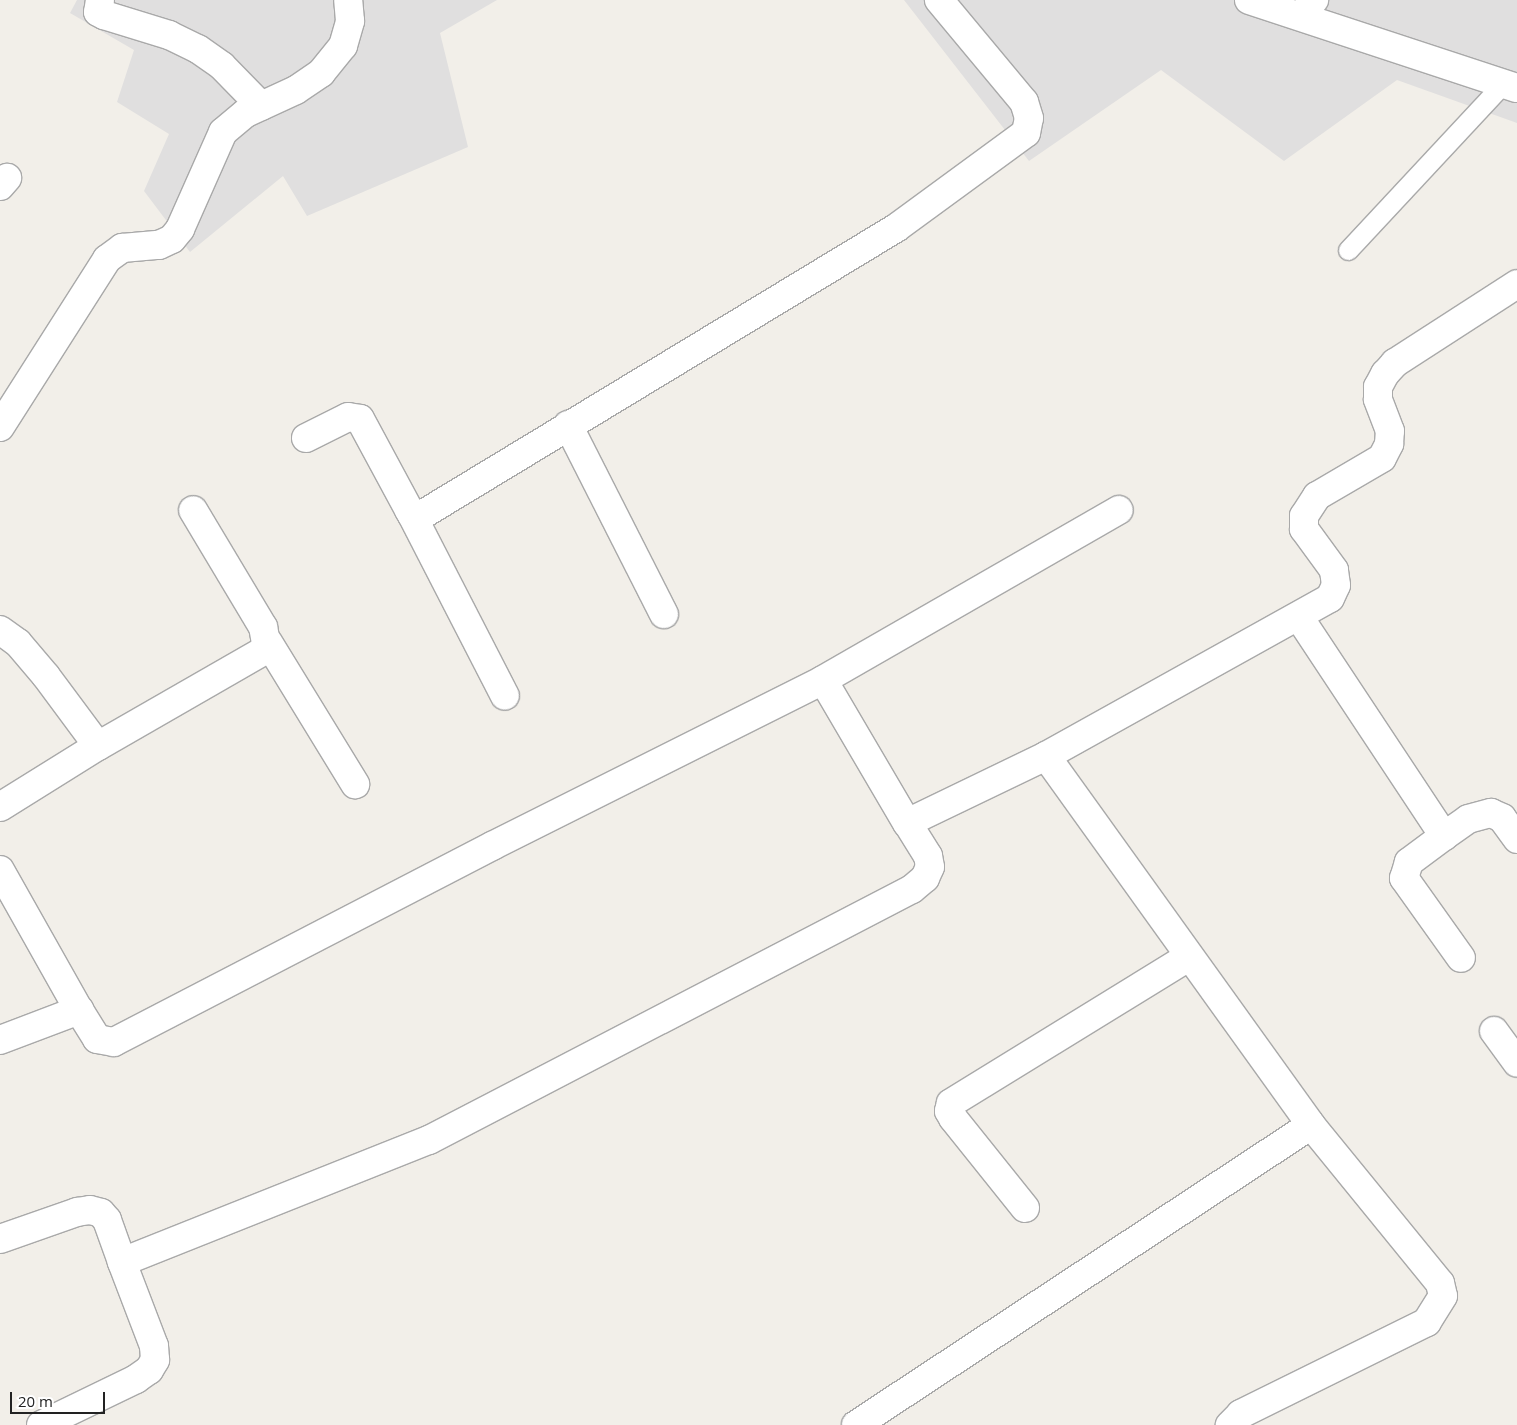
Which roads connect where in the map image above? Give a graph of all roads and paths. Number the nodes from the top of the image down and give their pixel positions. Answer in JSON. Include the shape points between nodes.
{"nodes":[{"id":1,"x":100,"y":0,"type":"edge"},
{"id":2,"x":348,"y":0,"type":"edge"},
{"id":3,"x":939,"y":0,"type":"edge"},
{"id":4,"x":1249,"y":0,"type":"edge"},
{"id":5,"x":1308,"y":8,"type":"edge"},
{"id":6,"x":1510,"y":86,"type":"edge"},
{"id":7,"x":261,"y":106,"type":"junction"},
{"id":8,"x":1348,"y":250,"type":"dead end"},
{"id":9,"x":1517,"y":284,"type":"edge"},
{"id":10,"x":568,"y":425,"type":"junction"},
{"id":11,"x":0,"y":427,"type":"edge"},
{"id":12,"x":306,"y":438,"type":"dead end"},
{"id":13,"x":192,"y":510,"type":"dead end"},
{"id":14,"x":1119,"y":510,"type":"dead end"},
{"id":15,"x":412,"y":515,"type":"junction"},
{"id":16,"x":664,"y":614,"type":"dead end"},
{"id":17,"x":1299,"y":617,"type":"junction"},
{"id":18,"x":0,"y":630,"type":"edge"},
{"id":19,"x":268,"y":642,"type":"junction"},
{"id":20,"x":823,"y":680,"type":"junction"},
{"id":21,"x":505,"y":696,"type":"dead end"},
{"id":22,"x":98,"y":746,"type":"junction"},
{"id":23,"x":1046,"y":756,"type":"junction"},
{"id":24,"x":355,"y":784,"type":"dead end"},
{"id":25,"x":0,"y":807,"type":"edge"},
{"id":26,"x":907,"y":823,"type":"junction"},
{"id":27,"x":1444,"y":836,"type":"junction"},
{"id":28,"x":1517,"y":839,"type":"edge"},
{"id":29,"x":0,"y":870,"type":"edge"},
{"id":30,"x":1188,"y":957,"type":"junction"},
{"id":31,"x":1461,"y":958,"type":"dead end"},
{"id":32,"x":79,"y":1010,"type":"junction"},
{"id":33,"x":1494,"y":1031,"type":"dead end"},
{"id":34,"x":0,"y":1040,"type":"edge"},
{"id":35,"x":1517,"y":1063,"type":"edge"},
{"id":36,"x":1312,"y":1125,"type":"junction"},
{"id":37,"x":1025,"y":1208,"type":"dead end"},
{"id":38,"x":0,"y":1239,"type":"edge"},
{"id":39,"x":122,"y":1262,"type":"junction"},
{"id":40,"x":41,"y":1425,"type":"edge"},
{"id":41,"x":856,"y":1425,"type":"edge"},
{"id":42,"x":1230,"y":1425,"type":"edge"}],
"edges":[{"from":1,"to":7,"type":"street","via":[[98,12],[104,16],[169,35],[198,49],[222,66]]},
{"from":2,"to":7,"type":"street","via":[[350,21],[343,46],[321,74]]},
{"from":3,"to":10,"type":"street","via":[[1024,102],[1029,118],[1026,133],[896,228]]},
{"from":4,"to":5,"type":"street"},
{"from":5,"to":6,"type":"street"},
{"from":6,"to":8,"type":"lane"},
{"from":7,"to":11,"type":"street","via":[[246,113],[223,132],[180,229],[172,239],[159,245],[122,248],[98,269]]},
{"from":9,"to":17,"type":"street","via":[[1395,363],[1385,374],[1378,387],[1378,399],[1390,431],[1389,444],[1382,458],[1317,496],[1304,516],[1304,529],[1334,570],[1336,585],[1330,598]]},
{"from":10,"to":15,"type":"street","via":[[426,513]]},
{"from":10,"to":16,"type":"street"},
{"from":12,"to":15,"type":"street","via":[[348,417],[360,418]]},
{"from":13,"to":19,"type":"street","via":[[263,627]]},
{"from":14,"to":20,"type":"street"},
{"from":15,"to":21,"type":"street"},
{"from":17,"to":23,"type":"street"},
{"from":17,"to":27,"type":"street"},
{"from":18,"to":22,"type":"street","via":[[18,643],[46,676]]},
{"from":19,"to":22,"type":"street","via":[[260,655]]},
{"from":19,"to":24,"type":"street"},
{"from":20,"to":26,"type":"street"},
{"from":20,"to":32,"type":"street","via":[[492,846],[114,1042],[97,1039]]},
{"from":22,"to":25,"type":"street"},
{"from":23,"to":26,"type":"street"},
{"from":23,"to":30,"type":"street"},
{"from":26,"to":39,"type":"street","via":[[928,856],[930,867],[925,878],[912,889],[430,1140]]},
{"from":27,"to":28,"type":"street","via":[[1468,819],[1491,813],[1502,818]]},
{"from":27,"to":31,"type":"street","via":[[1409,862],[1404,878]]},
{"from":29,"to":32,"type":"street"},
{"from":30,"to":36,"type":"street"},
{"from":30,"to":37,"type":"street","via":[[951,1103],[953,1118]]},
{"from":32,"to":34,"type":"street"},
{"from":33,"to":35,"type":"street"},
{"from":36,"to":41,"type":"street"},
{"from":36,"to":42,"type":"street","via":[[1432,1272],[1443,1296],[1427,1322],[1241,1414]]},
{"from":38,"to":39,"type":"street","via":[[90,1210],[101,1213],[107,1220]]},
{"from":39,"to":40,"type":"street","via":[[154,1346],[154,1360],[149,1370],[136,1379]]}]}
